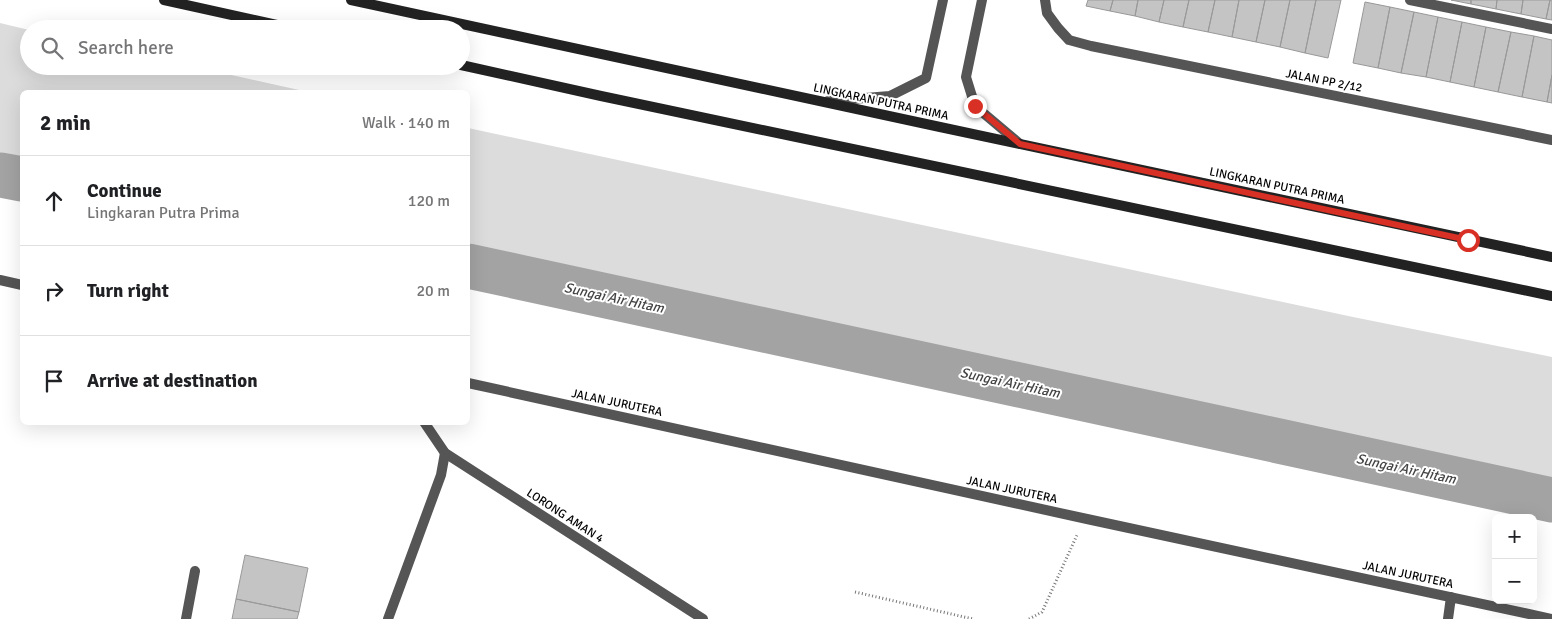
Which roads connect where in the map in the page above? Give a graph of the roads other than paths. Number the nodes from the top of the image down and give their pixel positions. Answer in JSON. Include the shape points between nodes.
{"nodes":[{"id":1,"x":168,"y":0,"type":"edge"},
{"id":2,"x":351,"y":0,"type":"edge"},
{"id":3,"x":943,"y":0,"type":"edge"},
{"id":4,"x":982,"y":0,"type":"edge"},
{"id":5,"x":1045,"y":0,"type":"edge"},
{"id":6,"x":1410,"y":0,"type":"edge"},
{"id":7,"x":256,"y":20,"type":"edge"},
{"id":8,"x":443,"y":20,"type":"edge"},
{"id":9,"x":470,"y":26,"type":"edge"},
{"id":10,"x":1552,"y":29,"type":"edge"},
{"id":11,"x":470,"y":67,"type":"edge"},
{"id":12,"x":822,"y":102,"type":"junction"},
{"id":13,"x":1552,"y":140,"type":"edge"},
{"id":14,"x":1020,"y":144,"type":"junction"},
{"id":15,"x":1552,"y":257,"type":"edge"},
{"id":16,"x":0,"y":280,"type":"edge"},
{"id":17,"x":20,"y":285,"type":"edge"},
{"id":18,"x":1552,"y":296,"type":"edge"},
{"id":19,"x":470,"y":383,"type":"edge"},
{"id":20,"x":426,"y":425,"type":"edge"},
{"id":21,"x":445,"y":453,"type":"junction"},
{"id":22,"x":196,"y":571,"type":"dead end"},
{"id":23,"x":1451,"y":597,"type":"junction"},
{"id":24,"x":186,"y":619,"type":"edge"},
{"id":25,"x":388,"y":619,"type":"edge"},
{"id":26,"x":703,"y":619,"type":"edge"},
{"id":27,"x":1448,"y":619,"type":"edge"},
{"id":28,"x":1552,"y":619,"type":"edge"}],
"edges":[{"from":1,"to":7,"type":"main road"},
{"from":2,"to":8,"type":"main road","name":"LINGKARAN PUTRA PRIMA"},
{"from":3,"to":12,"type":"street","via":[[926,78],[890,96]]},
{"from":4,"to":14,"type":"street","via":[[966,77],[975,106]]},
{"from":5,"to":13,"type":"street","name":"JALAN PP 2/12","via":[[1047,13],[1069,40]]},
{"from":6,"to":10,"type":"street"},
{"from":9,"to":12,"type":"main road","name":"LINGKARAN PUTRA PRIMA"},
{"from":11,"to":18,"type":"main road"},
{"from":12,"to":14,"type":"main road","name":"LINGKARAN PUTRA PRIMA"},
{"from":14,"to":15,"type":"main road","name":"LINGKARAN PUTRA PRIMA"},
{"from":16,"to":17,"type":"street"},
{"from":19,"to":23,"type":"street","name":"JALAN JURUTERA"},
{"from":20,"to":21,"type":"street","name":"LORONG AMAN 4"},
{"from":21,"to":25,"type":"street","via":[[441,475]]},
{"from":21,"to":26,"type":"street","name":"LORONG AMAN 4"},
{"from":22,"to":24,"type":"street"},
{"from":23,"to":27,"type":"street"},
{"from":23,"to":28,"type":"street","name":"JALAN JURUTERA"}]}
